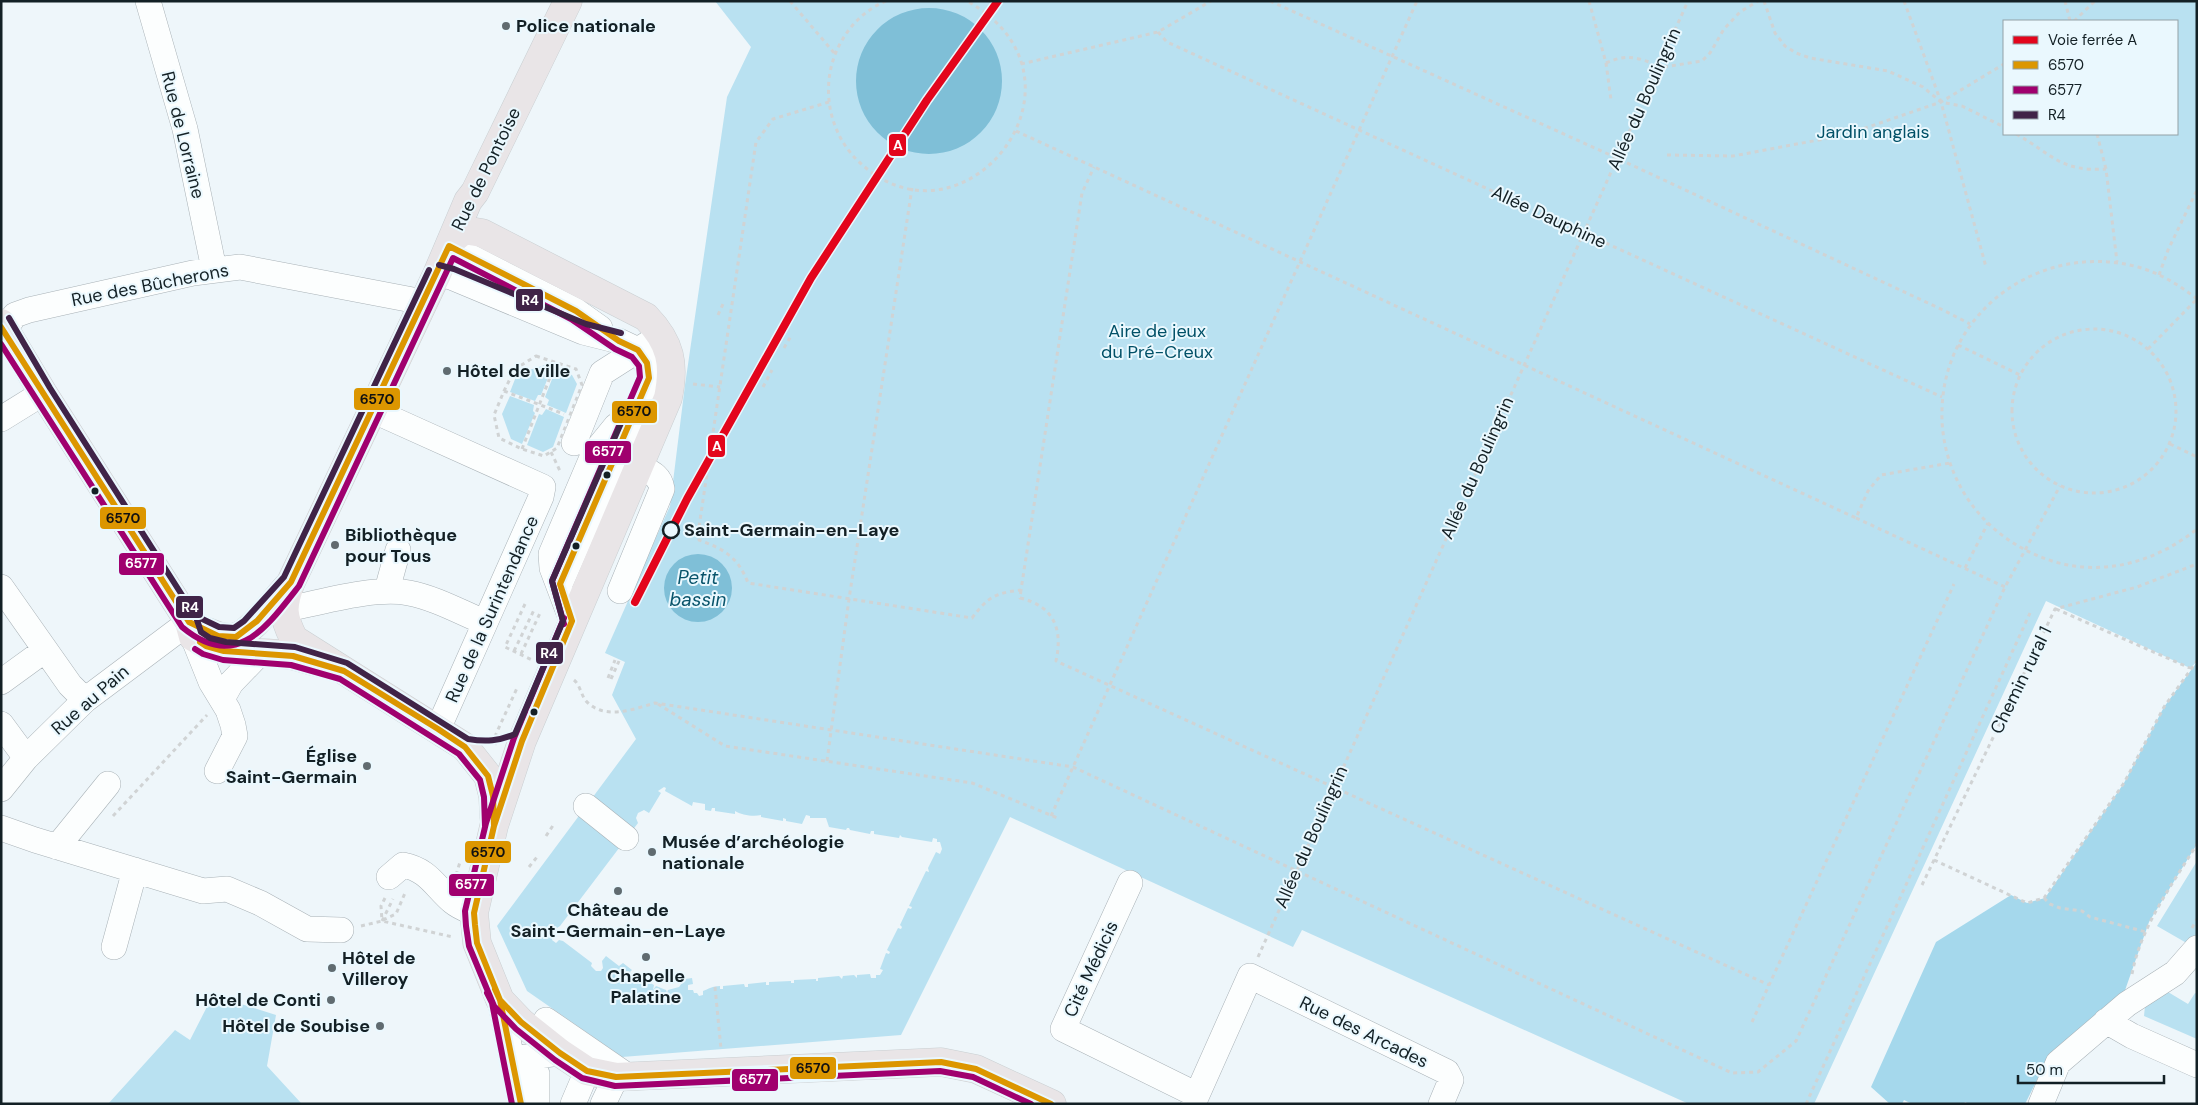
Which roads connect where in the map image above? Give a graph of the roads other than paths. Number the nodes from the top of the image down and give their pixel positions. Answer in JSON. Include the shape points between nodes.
{"nodes":[{"id":1,"x":148,"y":1,"type":"edge"},
{"id":2,"x":568,"y":1,"type":"edge"},
{"id":3,"x":475,"y":192,"type":"junction"},
{"id":4,"x":486,"y":235,"type":"junction"},
{"id":5,"x":451,"y":243,"type":"junction"},
{"id":6,"x":214,"y":269,"type":"junction"},
{"id":7,"x":436,"y":274,"type":"junction"},
{"id":8,"x":423,"y":302,"type":"junction"},
{"id":9,"x":2,"y":327,"type":"edge"},
{"id":10,"x":662,"y":335,"type":"junction"},
{"id":11,"x":628,"y":345,"type":"junction"},
{"id":12,"x":43,"y":393,"type":"junction"},
{"id":13,"x":372,"y":410,"type":"junction"},
{"id":14,"x":1,"y":419,"type":"edge"},
{"id":15,"x":574,"y":443,"type":"dead end"},
{"id":16,"x":640,"y":467,"type":"junction"},
{"id":17,"x":398,"y":550,"type":"dead end"},
{"id":18,"x":1,"y":587,"type":"edge"},
{"id":19,"x":387,"y":590,"type":"junction"},
{"id":20,"x":620,"y":591,"type":"dead end"},
{"id":21,"x":285,"y":595,"type":"junction"},
{"id":22,"x":484,"y":622,"type":"junction"},
{"id":23,"x":572,"y":622,"type":"junction"},
{"id":24,"x":199,"y":632,"type":"junction"},
{"id":25,"x":45,"y":650,"type":"junction"},
{"id":26,"x":259,"y":654,"type":"junction"},
{"id":27,"x":332,"y":665,"type":"junction"},
{"id":28,"x":1,"y":682,"type":"edge"},
{"id":29,"x":222,"y":699,"type":"junction"},
{"id":30,"x":84,"y":700,"type":"junction"},
{"id":31,"x":1,"y":724,"type":"edge"},
{"id":32,"x":438,"y":730,"type":"junction"},
{"id":33,"x":522,"y":741,"type":"junction"},
{"id":34,"x":465,"y":747,"type":"junction"},
{"id":35,"x":217,"y":771,"type":"dead end"},
{"id":36,"x":10,"y":773,"type":"edge"},
{"id":37,"x":108,"y":784,"type":"dead end"},
{"id":38,"x":586,"y":806,"type":"dead end"},
{"id":39,"x":494,"y":826,"type":"junction"},
{"id":40,"x":1,"y":828,"type":"edge"},
{"id":41,"x":626,"y":838,"type":"dead end"},
{"id":42,"x":57,"y":847,"type":"junction"},
{"id":43,"x":135,"y":870,"type":"junction"},
{"id":44,"x":1130,"y":883,"type":"dead end"},
{"id":45,"x":397,"y":884,"type":"road end"},
{"id":46,"x":474,"y":913,"type":"junction"},
{"id":47,"x":341,"y":930,"type":"road end"},
{"id":48,"x":2194,"y":938,"type":"edge"},
{"id":49,"x":114,"y":947,"type":"dead end"},
{"id":50,"x":500,"y":1000,"type":"junction"},
{"id":51,"x":546,"y":1020,"type":"dead end"},
{"id":52,"x":2106,"y":1021,"type":"junction"},
{"id":53,"x":560,"y":1053,"type":"junction"},
{"id":54,"x":512,"y":1059,"type":"junction"},
{"id":55,"x":2197,"y":1065,"type":"edge"},
{"id":56,"x":588,"y":1071,"type":"junction"},
{"id":57,"x":537,"y":1074,"type":"dead end"},
{"id":58,"x":622,"y":1077,"type":"junction"},
{"id":59,"x":1195,"y":1100,"type":"edge"},
{"id":60,"x":521,"y":1104,"type":"edge"},
{"id":61,"x":537,"y":1104,"type":"edge"},
{"id":62,"x":573,"y":1104,"type":"edge"},
{"id":63,"x":603,"y":1104,"type":"edge"},
{"id":64,"x":1052,"y":1104,"type":"edge"},
{"id":65,"x":1442,"y":1104,"type":"edge"},
{"id":66,"x":2041,"y":1104,"type":"edge"}],
"edges":[{"from":1,"to":6,"type":"street","name":"Rue de Lorraine","via":[[185,129]]},
{"from":2,"to":3,"type":"main road","name":"Rue de Pontoise"},
{"from":3,"to":4,"type":"main road","via":[[477,224]]},
{"from":3,"to":5,"type":"main road","name":"Rue de Pontoise"},
{"from":4,"to":5,"type":"main road","via":[[464,230]]},
{"from":4,"to":10,"type":"main road","via":[[646,317]]},
{"from":5,"to":7,"type":"main road","name":"Rue de Pontoise"},
{"from":5,"to":11,"type":"street","via":[[576,311]]},
{"from":6,"to":8,"type":"street","name":"Rue des Bûcherons","via":[[240,267]]},
{"from":6,"to":9,"type":"street","name":"Rue des Bûcherons","via":[[29,310],[16,315]]},
{"from":7,"to":8,"type":"main road","name":"Rue de Pontoise"},
{"from":7,"to":11,"type":"street","via":[[452,277],[583,332]]},
{"from":8,"to":13,"type":"main road","name":"Rue de Pontoise"},
{"from":9,"to":12,"type":"main road"},
{"from":10,"to":11,"type":"street"},
{"from":10,"to":16,"type":"main road","via":[[671,359],[670,388]]},
{"from":11,"to":15,"type":"street","via":[[602,373]]},
{"from":11,"to":23,"type":"street","via":[[647,363],[649,378],[636,411],[616,426],[594,453],[551,554],[552,568]]},
{"from":12,"to":14,"type":"street"},
{"from":12,"to":24,"type":"main road"},
{"from":13,"to":21,"type":"main road","name":"Rue de Pontoise"},
{"from":13,"to":22,"type":"street","name":"Rue de la Surintendance","via":[[553,481],[541,497]]},
{"from":16,"to":20,"type":"street","via":[[655,474],[662,489]]},
{"from":16,"to":23,"type":"main road"},
{"from":17,"to":19,"type":"street"},
{"from":18,"to":25,"type":"street"},
{"from":19,"to":21,"type":"street"},
{"from":19,"to":22,"type":"street","via":[[430,599]]},
{"from":21,"to":24,"type":"main road","name":"Rue de Pontoise","via":[[237,637]]},
{"from":21,"to":27,"type":"main road","via":[[286,625],[294,639]]},
{"from":22,"to":32,"type":"street","name":"Rue de la Surintendance"},
{"from":23,"to":33,"type":"main road","via":[[541,664]]},
{"from":24,"to":26,"type":"main road","via":[[206,646]]},
{"from":24,"to":29,"type":"street","via":[[212,682]]},
{"from":24,"to":30,"type":"street","name":"Rue au Pain"},
{"from":25,"to":28,"type":"street"},
{"from":25,"to":30,"type":"street"},
{"from":26,"to":27,"type":"main road","via":[[293,656]]},
{"from":26,"to":29,"type":"street","via":[[231,683]]},
{"from":27,"to":32,"type":"main road"},
{"from":29,"to":35,"type":"street","via":[[235,736]]},
{"from":30,"to":36,"type":"street","name":"Rue au Pain"},
{"from":31,"to":36,"type":"street"},
{"from":32,"to":34,"type":"main road"},
{"from":33,"to":34,"type":"main road","via":[[496,752]]},
{"from":33,"to":39,"type":"main road"},
{"from":34,"to":39,"type":"main road","via":[[488,776]]},
{"from":37,"to":42,"type":"street"},
{"from":38,"to":41,"type":"street"},
{"from":39,"to":46,"type":"main road"},
{"from":40,"to":42,"type":"street"},
{"from":42,"to":43,"type":"street"},
{"from":43,"to":47,"type":"street","via":[[203,891],[227,889],[307,929]]},
{"from":43,"to":49,"type":"street"},
{"from":44,"to":59,"type":"street","name":"Cité Médicis","via":[[1064,1029]]},
{"from":45,"to":46,"type":"street","via":[[403,865],[416,868],[435,882],[452,902]]},
{"from":46,"to":50,"type":"main road","via":[[477,942]]},
{"from":48,"to":52,"type":"street","via":[[2175,973]]},
{"from":50,"to":53,"type":"main road","via":[[521,1022]]},
{"from":50,"to":54,"type":"street"},
{"from":51,"to":58,"type":"street"},
{"from":52,"to":55,"type":"street"},
{"from":52,"to":66,"type":"street","via":[[2058,1063]]},
{"from":53,"to":54,"type":"street"},
{"from":53,"to":56,"type":"main road"},
{"from":54,"to":60,"type":"street"},
{"from":56,"to":58,"type":"main road"},
{"from":56,"to":62,"type":"street"},
{"from":57,"to":61,"type":"street"},
{"from":58,"to":63,"type":"street"},
{"from":58,"to":64,"type":"main road","via":[[941,1062],[976,1069]]},
{"from":59,"to":65,"type":"street","name":"Rue des Arcades","via":[[1250,976],[1447,1072],[1451,1080]]}]}
